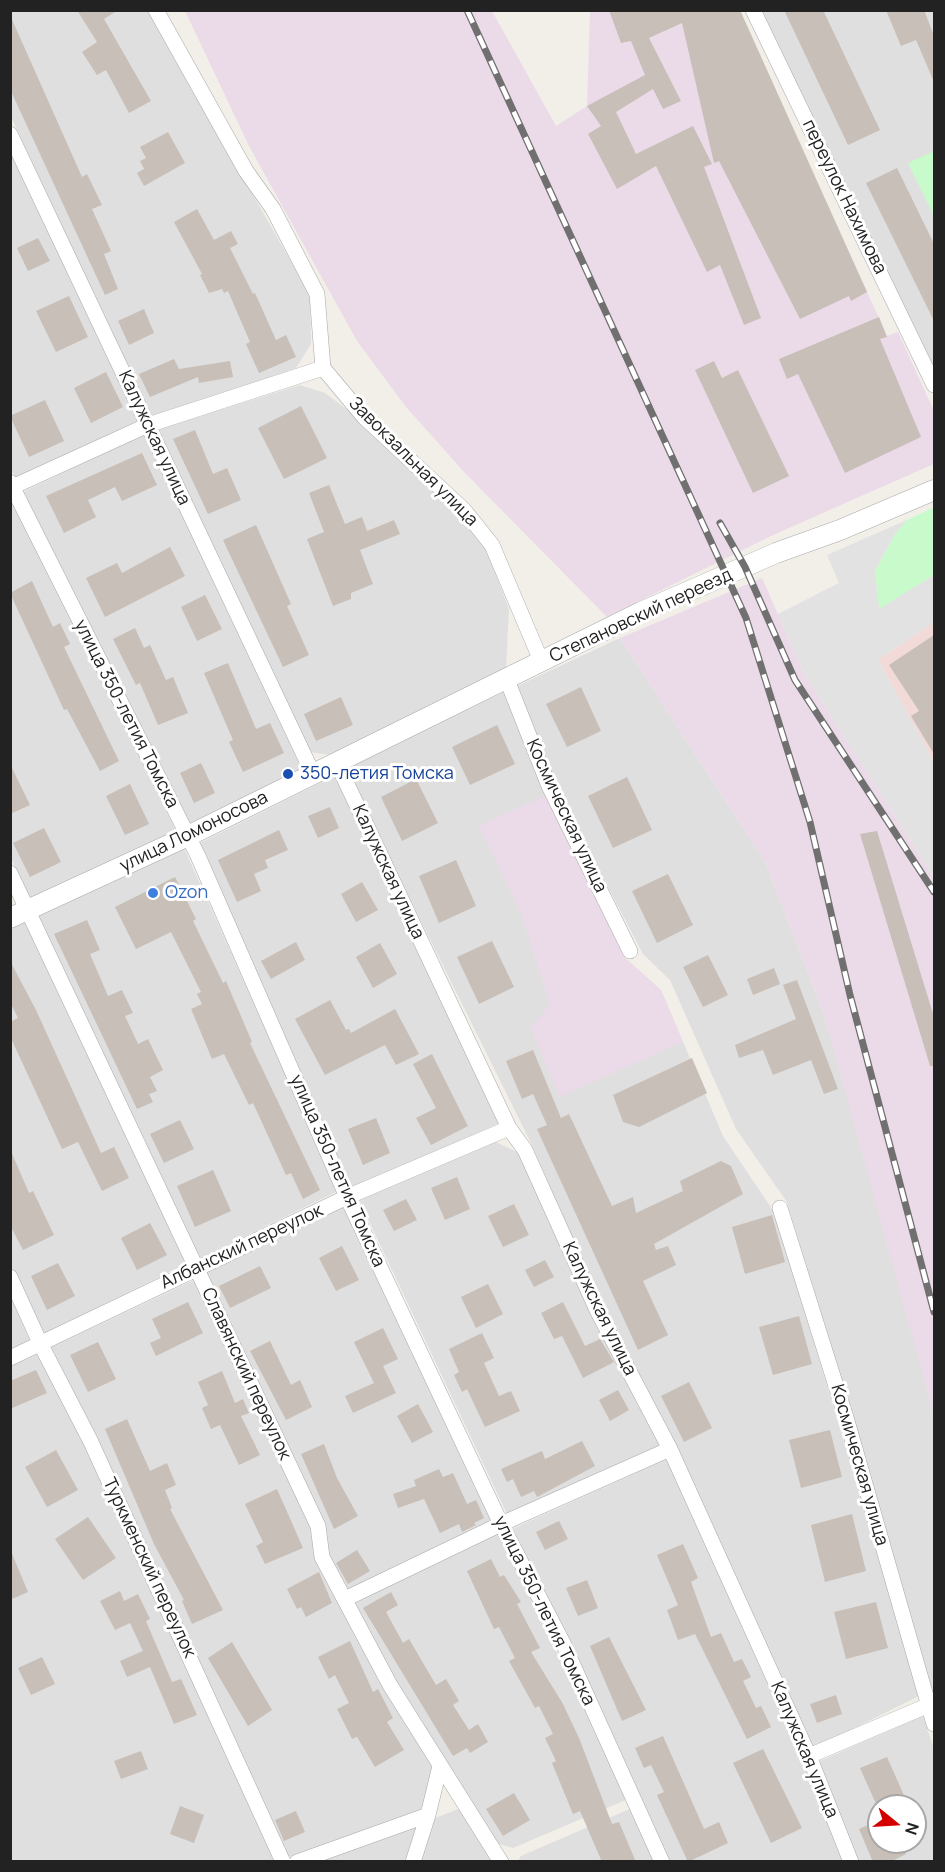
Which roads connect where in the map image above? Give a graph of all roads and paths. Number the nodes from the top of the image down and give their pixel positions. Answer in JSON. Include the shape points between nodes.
{"nodes":[{"id":1,"x":156,"y":10,"type":"edge"},
{"id":2,"x":753,"y":10,"type":"edge"},
{"id":3,"x":10,"y":134,"type":"edge"},
{"id":4,"x":323,"y":368,"type":"junction"},
{"id":5,"x":934,"y":385,"type":"edge"},
{"id":6,"x":148,"y":425,"type":"junction"},
{"id":7,"x":11,"y":486,"type":"edge"},
{"id":8,"x":934,"y":490,"type":"edge"},
{"id":9,"x":542,"y":663,"type":"junction"},
{"id":10,"x":507,"y":680,"type":"junction"},
{"id":11,"x":337,"y":762,"type":"junction"},
{"id":12,"x":313,"y":774,"type":"junction"},
{"id":13,"x":188,"y":836,"type":"junction"},
{"id":14,"x":10,"y":873,"type":"edge"},
{"id":15,"x":19,"y":914,"type":"edge"},
{"id":16,"x":630,"y":951,"type":"dead end"},
{"id":17,"x":509,"y":1128,"type":"junction"},
{"id":18,"x":347,"y":1197,"type":"junction"},
{"id":19,"x":780,"y":1208,"type":"dead end"},
{"id":20,"x":195,"y":1268,"type":"junction"},
{"id":21,"x":10,"y":1277,"type":"edge"},
{"id":22,"x":40,"y":1345,"type":"junction"},
{"id":23,"x":10,"y":1358,"type":"edge"},
{"id":24,"x":670,"y":1449,"type":"junction"},
{"id":25,"x":501,"y":1524,"type":"junction"},
{"id":26,"x":345,"y":1599,"type":"junction"},
{"id":27,"x":929,"y":1706,"type":"junction"},
{"id":28,"x":934,"y":1724,"type":"edge"},
{"id":29,"x":809,"y":1756,"type":"junction"},
{"id":30,"x":440,"y":1766,"type":"junction"},
{"id":31,"x":428,"y":1815,"type":"junction"},
{"id":32,"x":283,"y":1862,"type":"edge"},
{"id":33,"x":297,"y":1862,"type":"edge"},
{"id":34,"x":413,"y":1862,"type":"edge"},
{"id":35,"x":501,"y":1862,"type":"edge"},
{"id":36,"x":662,"y":1862,"type":"edge"},
{"id":37,"x":851,"y":1862,"type":"edge"}],
"edges":[{"from":1,"to":4,"type":"street","via":[[246,171],[273,209],[317,294]]},
{"from":2,"to":5,"type":"street","name":"переулок Нахимова"},
{"from":3,"to":6,"type":"street","name":"Калужская улица"},
{"from":4,"to":6,"type":"street"},
{"from":4,"to":9,"type":"street","name":"Завокзальная улица","via":[[364,417],[464,510],[492,545]]},
{"from":6,"to":7,"type":"street"},
{"from":6,"to":12,"type":"street","name":"Калужская улица"},
{"from":7,"to":13,"type":"street","name":"улица 350-летия Томска"},
{"from":8,"to":9,"type":"street","name":"Степановский переезд","via":[[641,612]]},
{"from":9,"to":10,"type":"street","name":"Степановский переезд"},
{"from":10,"to":11,"type":"street","name":"улица Ломоносова"},
{"from":10,"to":16,"type":"street","name":"Космическая улица","via":[[549,786]]},
{"from":11,"to":12,"type":"street","name":"улица Ломоносова"},
{"from":11,"to":17,"type":"street","name":"Калужская улица"},
{"from":12,"to":13,"type":"street","name":"улица Ломоносова"},
{"from":13,"to":15,"type":"street","name":"улица Ломоносова"},
{"from":13,"to":18,"type":"street","name":"улица 350-летия Томска"},
{"from":14,"to":15,"type":"street","name":"Славянский переулок"},
{"from":15,"to":20,"type":"street","name":"Славянский переулок"},
{"from":17,"to":18,"type":"street","name":"Албанский переулок"},
{"from":17,"to":24,"type":"street","name":"Калужская улица","via":[[525,1150],[597,1310]]},
{"from":18,"to":20,"type":"street","name":"Албанский переулок"},
{"from":18,"to":25,"type":"street","name":"улица 350-летия Томска"},
{"from":19,"to":27,"type":"street","name":"Космическая улица","via":[[847,1421]]},
{"from":20,"to":22,"type":"street","name":"Албанский переулок"},
{"from":20,"to":26,"type":"street","name":"Славянский переулок","via":[[318,1526],[322,1557]]},
{"from":21,"to":22,"type":"street","name":"Туркменский переулок"},
{"from":22,"to":23,"type":"street","name":"Албанский переулок"},
{"from":22,"to":32,"type":"street","name":"Туркменский переулок","via":[[94,1450]]},
{"from":24,"to":25,"type":"street"},
{"from":24,"to":29,"type":"street","name":"Калужская улица"},
{"from":25,"to":26,"type":"street"},
{"from":25,"to":36,"type":"street","name":"улица 350-летия Томска","via":[[563,1643]]},
{"from":26,"to":30,"type":"street","name":"Славянский переулок","via":[[390,1685]]},
{"from":27,"to":28,"type":"street","name":"Космическая улица"},
{"from":27,"to":29,"type":"street"},
{"from":29,"to":37,"type":"street","name":"Калужская улица"},
{"from":30,"to":31,"type":"street"},
{"from":30,"to":35,"type":"street","name":"Славянский переулок"},
{"from":31,"to":33,"type":"street"},
{"from":31,"to":34,"type":"street"}]}
